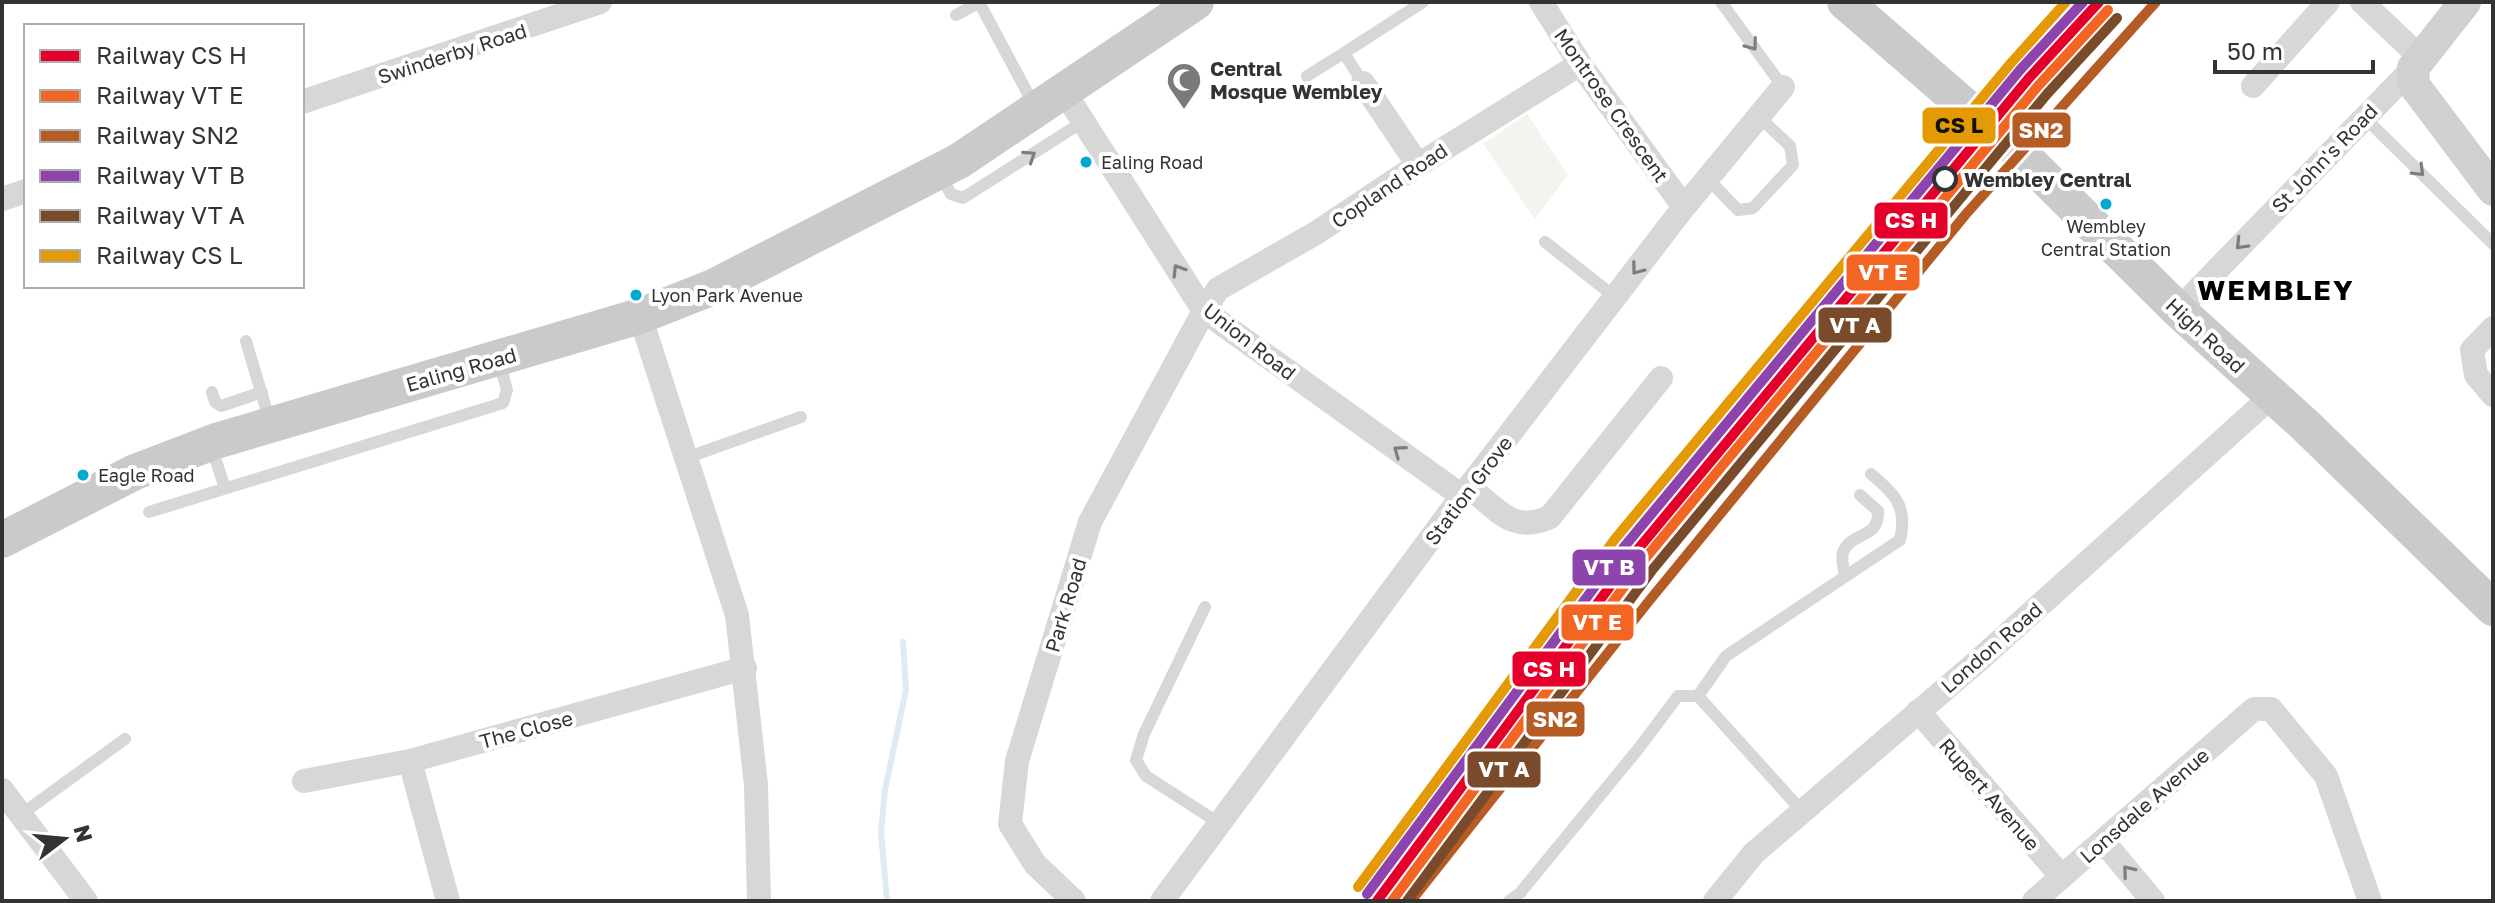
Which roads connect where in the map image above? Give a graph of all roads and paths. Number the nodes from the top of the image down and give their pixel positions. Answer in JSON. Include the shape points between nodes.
{"nodes":[{"id":1,"x":600,"y":2,"type":"edge"},
{"id":2,"x":1196,"y":2,"type":"edge"},
{"id":3,"x":1423,"y":2,"type":"edge"},
{"id":4,"x":1541,"y":2,"type":"edge"},
{"id":5,"x":1721,"y":2,"type":"edge"},
{"id":6,"x":1845,"y":2,"type":"edge"},
{"id":7,"x":2328,"y":2,"type":"edge"},
{"id":8,"x":2362,"y":2,"type":"edge"},
{"id":9,"x":2465,"y":2,"type":"edge"},
{"id":10,"x":956,"y":15,"type":"dead end"},
{"id":11,"x":1344,"y":53,"type":"junction"},
{"id":12,"x":2416,"y":63,"type":"junction"},
{"id":13,"x":1580,"y":64,"type":"junction"},
{"id":14,"x":1307,"y":76,"type":"dead end"},
{"id":15,"x":1363,"y":83,"type":"joint"},
{"id":16,"x":2253,"y":86,"type":"dead end"},
{"id":17,"x":1783,"y":87,"type":"joint"},
{"id":18,"x":304,"y":101,"type":"edge"},
{"id":19,"x":1062,"y":108,"type":"junction"},
{"id":20,"x":2363,"y":116,"type":"junction"},
{"id":21,"x":1760,"y":118,"type":"junction"},
{"id":22,"x":1418,"y":165,"type":"junction"},
{"id":23,"x":938,"y":172,"type":"junction"},
{"id":24,"x":1708,"y":179,"type":"junction"},
{"id":25,"x":2493,"y":190,"type":"edge"},
{"id":26,"x":24,"y":192,"type":"edge"},
{"id":27,"x":2,"y":199,"type":"edge"},
{"id":28,"x":1684,"y":207,"type":"junction"},
{"id":29,"x":1545,"y":242,"type":"dead end"},
{"id":30,"x":2493,"y":244,"type":"edge"},
{"id":31,"x":1615,"y":297,"type":"junction"},
{"id":32,"x":2178,"y":310,"type":"junction"},
{"id":33,"x":1204,"y":311,"type":"junction"},
{"id":34,"x":640,"y":316,"type":"junction"},
{"id":35,"x":2493,"y":328,"type":"edge"},
{"id":36,"x":246,"y":341,"type":"dead end"},
{"id":37,"x":499,"y":358,"type":"junction"},
{"id":38,"x":1661,"y":378,"type":"dead end"},
{"id":39,"x":212,"y":392,"type":"dead end"},
{"id":40,"x":2493,"y":395,"type":"edge"},
{"id":41,"x":2272,"y":396,"type":"junction"},
{"id":42,"x":267,"y":408,"type":"junction"},
{"id":43,"x":801,"y":417,"type":"dead end"},
{"id":44,"x":210,"y":443,"type":"junction"},
{"id":45,"x":686,"y":458,"type":"junction"},
{"id":46,"x":1871,"y":474,"type":"dead end"},
{"id":47,"x":225,"y":488,"type":"junction"},
{"id":48,"x":1466,"y":492,"type":"junction"},
{"id":49,"x":1860,"y":495,"type":"dead end"},
{"id":50,"x":149,"y":512,"type":"dead end"},
{"id":51,"x":2,"y":540,"type":"edge"},
{"id":52,"x":1845,"y":577,"type":"junction"},
{"id":53,"x":1205,"y":607,"type":"dead end"},
{"id":54,"x":2493,"y":608,"type":"edge"},
{"id":55,"x":745,"y":668,"type":"junction"},
{"id":56,"x":1698,"y":696,"type":"junction"},
{"id":57,"x":1918,"y":711,"type":"junction"},
{"id":58,"x":125,"y":739,"type":"dead end"},
{"id":59,"x":410,"y":761,"type":"junction"},
{"id":60,"x":304,"y":781,"type":"dead end"},
{"id":61,"x":2,"y":790,"type":"edge"},
{"id":62,"x":1802,"y":811,"type":"junction"},
{"id":63,"x":11,"y":821,"type":"edge"},
{"id":64,"x":1219,"y":823,"type":"junction"},
{"id":65,"x":2103,"y":841,"type":"junction"},
{"id":66,"x":2062,"y":877,"type":"junction"},
{"id":67,"x":86,"y":901,"type":"edge"},
{"id":68,"x":448,"y":901,"type":"edge"},
{"id":69,"x":759,"y":901,"type":"edge"},
{"id":70,"x":1074,"y":901,"type":"edge"},
{"id":71,"x":1162,"y":901,"type":"edge"},
{"id":72,"x":1509,"y":901,"type":"edge"},
{"id":73,"x":1715,"y":901,"type":"edge"},
{"id":74,"x":2034,"y":901,"type":"edge"},
{"id":75,"x":2153,"y":901,"type":"edge"},
{"id":76,"x":2370,"y":901,"type":"edge"}],
"edges":[{"from":1,"to":18,"type":"street","name":"Swinderby Road"},
{"from":2,"to":19,"type":"main road","name":"Ealing Road"},
{"from":3,"to":11,"type":"lane"},
{"from":4,"to":13,"type":"street","name":"Montrose Crescent"},
{"from":5,"to":17,"type":"lane","one_way":true},
{"from":6,"to":32,"type":"main road","name":"High Road"},
{"from":7,"to":16,"type":"street"},
{"from":8,"to":12,"type":"street"},
{"from":9,"to":12,"type":"street","name":"St John's Road"},
{"from":10,"to":19,"type":"lane","via":[[981,6]]},
{"from":11,"to":14,"type":"lane"},
{"from":11,"to":15,"type":"lane"},
{"from":12,"to":20,"type":"street","name":"St John's Road"},
{"from":12,"to":25,"type":"street","via":[[2414,85]]},
{"from":13,"to":22,"type":"street","name":"Copland Road"},
{"from":13,"to":28,"type":"street","name":"Montrose Crescent"},
{"from":15,"to":22,"type":"street"},
{"from":17,"to":21,"type":"street","name":"Station Grove"},
{"from":19,"to":23,"type":"main road","name":"Ealing Road"},
{"from":23,"to":19,"type":"lane","one_way":true,"via":[[957,198],[977,190]]},
{"from":33,"to":19,"type":"street","name":"Union Road","one_way":true},
{"from":20,"to":30,"type":"lane","one_way":true},
{"from":20,"to":32,"type":"street","name":"St John's Road","one_way":true},
{"from":21,"to":24,"type":"street","name":"Station Grove"},
{"from":21,"to":24,"type":"lane","via":[[1790,146],[1793,165],[1746,210],[1738,210]]},
{"from":22,"to":33,"type":"street","name":"Copland Road","via":[[1316,233],[1218,289]]},
{"from":23,"to":34,"type":"main road","name":"Ealing Road","via":[[713,287]]},
{"from":24,"to":28,"type":"street","name":"Station Grove"},
{"from":26,"to":27,"type":"street"},
{"from":28,"to":31,"type":"street","name":"Station Grove","one_way":true},
{"from":29,"to":31,"type":"lane"},
{"from":31,"to":48,"type":"street","name":"Station Grove"},
{"from":32,"to":41,"type":"main road","name":"High Road"},
{"from":48,"to":33,"type":"street","name":"Union Road","one_way":true},
{"from":33,"to":70,"type":"street","name":"Park Road","via":[[1090,522],[1017,761],[1010,824],[1035,864]]},
{"from":34,"to":37,"type":"main road","name":"Ealing Road"},
{"from":34,"to":45,"type":"street"},
{"from":35,"to":40,"type":"street","via":[[2472,350],[2476,375]]},
{"from":36,"to":42,"type":"lane"},
{"from":37,"to":42,"type":"main road","name":"Ealing Road"},
{"from":37,"to":47,"type":"lane","via":[[507,390],[503,403]]},
{"from":38,"to":48,"type":"street","name":"Union Road","via":[[1550,517],[1519,524]]},
{"from":39,"to":42,"type":"lane","via":[[221,406]]},
{"from":41,"to":54,"type":"main road","name":"High Road"},
{"from":41,"to":57,"type":"street","name":"London Road"},
{"from":42,"to":44,"type":"main road","name":"Ealing Road"},
{"from":43,"to":45,"type":"lane"},
{"from":44,"to":47,"type":"lane"},
{"from":44,"to":51,"type":"main road","name":"Ealing Road","via":[[135,472]]},
{"from":45,"to":55,"type":"street","via":[[726,574]]},
{"from":46,"to":52,"type":"lane","via":[[1901,505],[1900,540]]},
{"from":47,"to":50,"type":"lane"},
{"from":48,"to":64,"type":"street","name":"Station Grove"},
{"from":49,"to":52,"type":"lane","via":[[1878,511],[1878,522],[1845,547]]},
{"from":52,"to":56,"type":"lane","via":[[1726,656]]},
{"from":53,"to":64,"type":"lane","via":[[1136,760],[1146,776]]},
{"from":55,"to":59,"type":"street","name":"The Close"},
{"from":55,"to":69,"type":"street"},
{"from":56,"to":62,"type":"lane"},
{"from":56,"to":72,"type":"lane","via":[[1678,696]]},
{"from":57,"to":62,"type":"street","name":"London Road"},
{"from":57,"to":66,"type":"street","name":"Rupert Avenue"},
{"from":58,"to":63,"type":"lane"},
{"from":59,"to":60,"type":"street","name":"The Close"},
{"from":59,"to":68,"type":"street"},
{"from":61,"to":63,"type":"street"},
{"from":62,"to":73,"type":"street","name":"London Road","via":[[1754,853]]},
{"from":63,"to":67,"type":"street"},
{"from":64,"to":71,"type":"street","name":"Station Grove"},
{"from":65,"to":66,"type":"street","name":"Lonsdale Avenue"},
{"from":75,"to":65,"type":"street","one_way":true},
{"from":65,"to":76,"type":"street","name":"Lonsdale Avenue","via":[[2254,709],[2271,709],[2326,776]]},
{"from":66,"to":74,"type":"street","name":"Lonsdale Avenue"}]}
